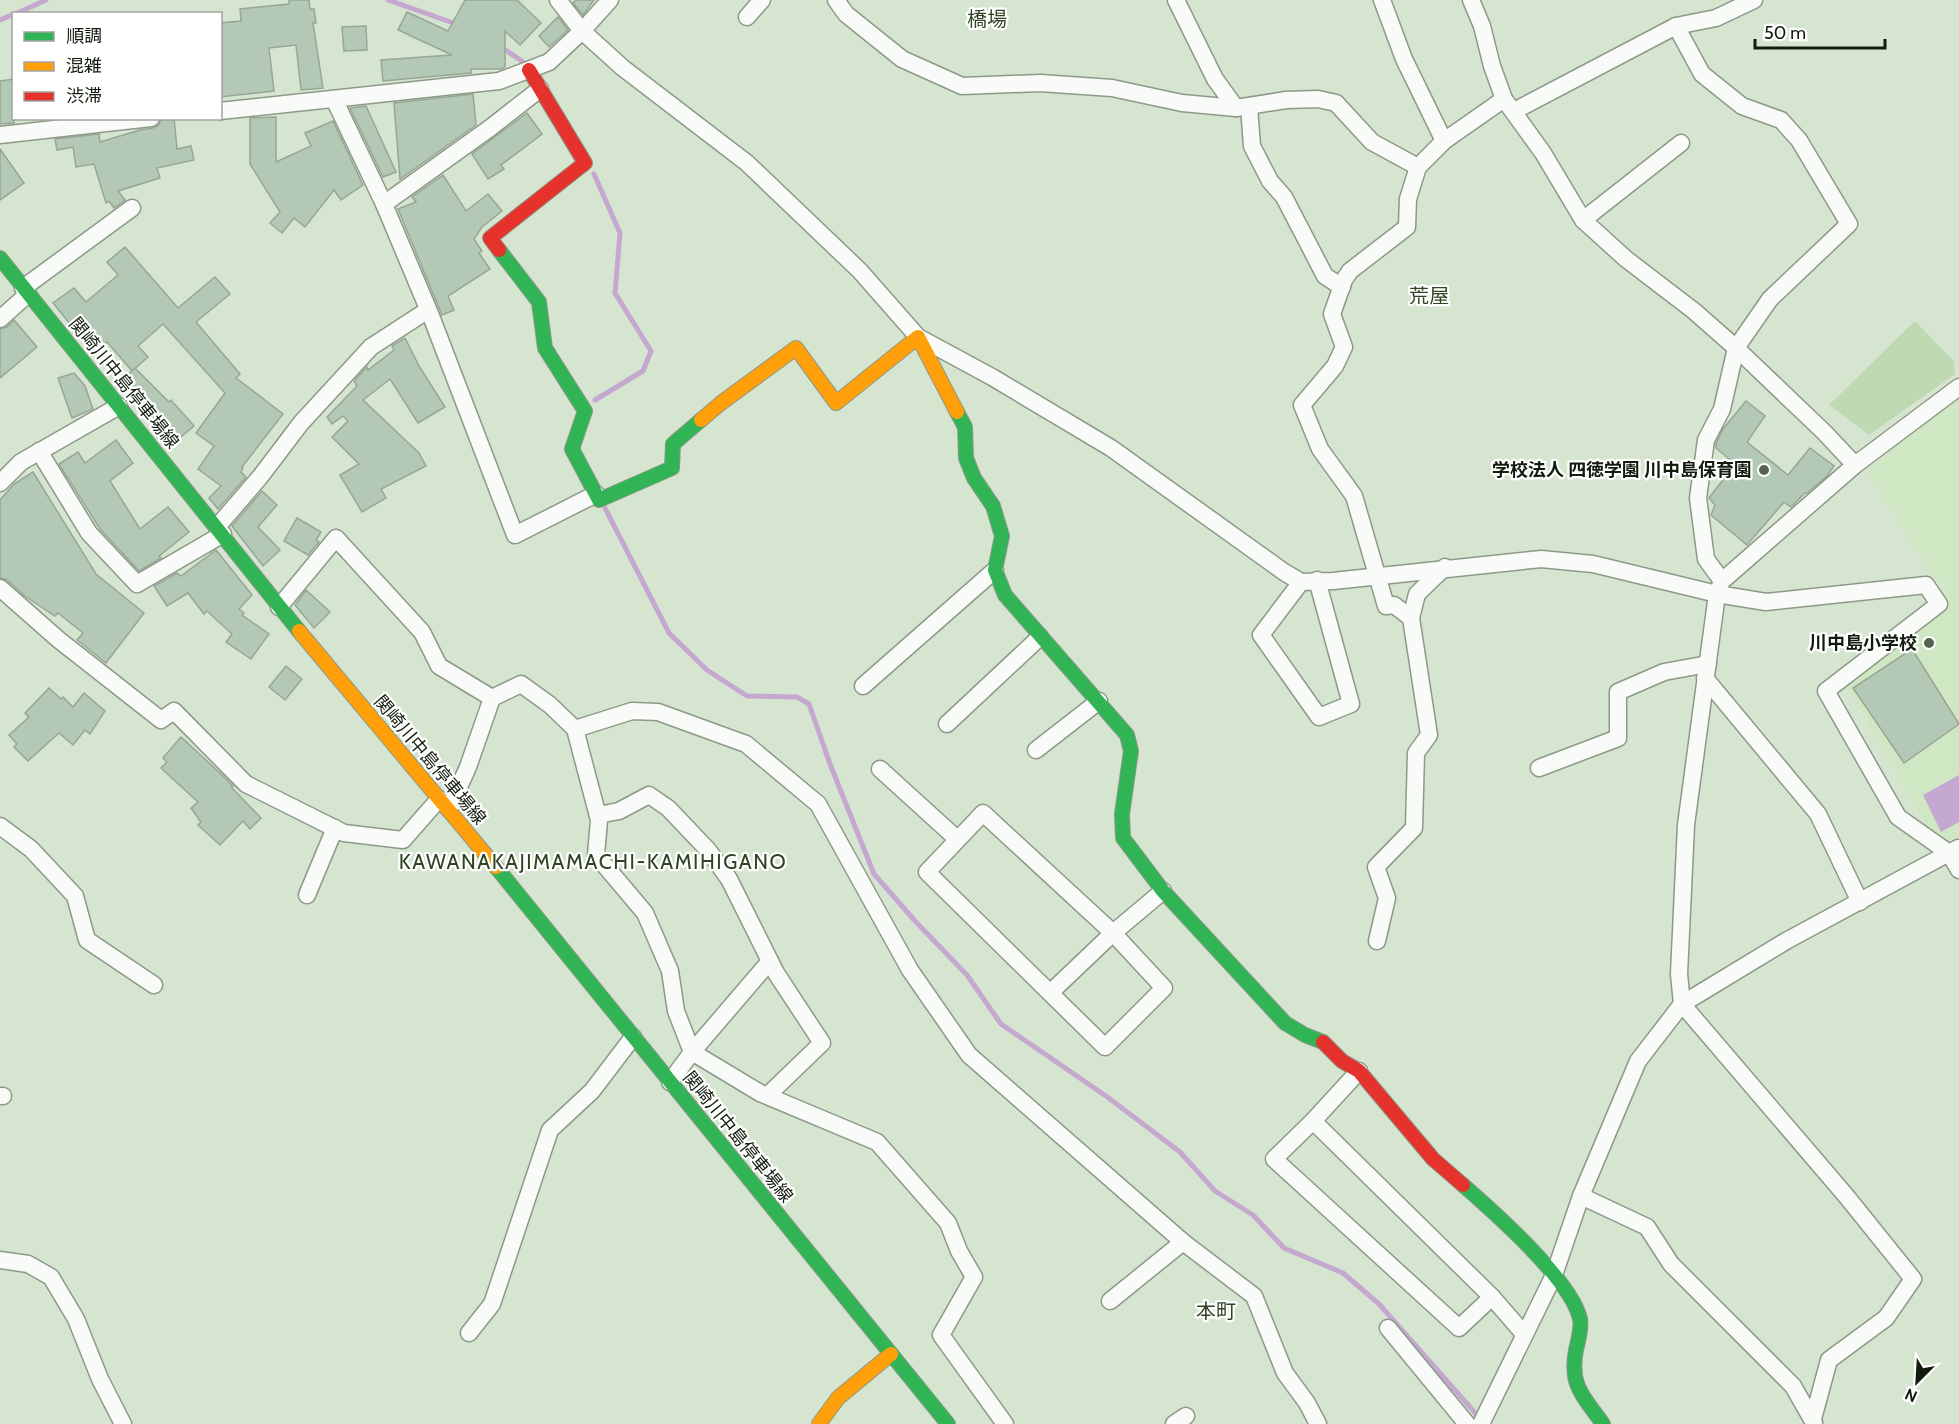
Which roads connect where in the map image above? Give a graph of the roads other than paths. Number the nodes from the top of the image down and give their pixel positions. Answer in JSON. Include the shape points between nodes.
{"nodes":[{"id":1,"x":558,"y":0,"type":"edge"},
{"id":2,"x":610,"y":0,"type":"edge"},
{"id":3,"x":762,"y":0,"type":"edge"},
{"id":4,"x":836,"y":0,"type":"edge"},
{"id":5,"x":1176,"y":0,"type":"edge"},
{"id":6,"x":1382,"y":0,"type":"edge"},
{"id":7,"x":1471,"y":0,"type":"edge"},
{"id":8,"x":1754,"y":0,"type":"edge"},
{"id":9,"x":747,"y":17,"type":"dead end"},
{"id":10,"x":1676,"y":26,"type":"junction"},
{"id":11,"x":582,"y":32,"type":"junction"},
{"id":12,"x":529,"y":70,"type":"junction"},
{"id":13,"x":540,"y":89,"type":"junction"},
{"id":14,"x":334,"y":99,"type":"junction"},
{"id":15,"x":1509,"y":105,"type":"junction"},
{"id":16,"x":1243,"y":108,"type":"junction"},
{"id":17,"x":222,"y":111,"type":"edge"},
{"id":18,"x":134,"y":120,"type":"edge"},
{"id":19,"x":0,"y":135,"type":"edge"},
{"id":20,"x":1444,"y":141,"type":"junction"},
{"id":21,"x":1681,"y":143,"type":"dead end"},
{"id":22,"x":1418,"y":167,"type":"junction"},
{"id":23,"x":384,"y":204,"type":"junction"},
{"id":24,"x":132,"y":208,"type":"dead end"},
{"id":25,"x":1583,"y":220,"type":"junction"},
{"id":26,"x":0,"y":258,"type":"edge"},
{"id":27,"x":1342,"y":287,"type":"junction"},
{"id":28,"x":26,"y":291,"type":"junction"},
{"id":29,"x":428,"y":310,"type":"junction"},
{"id":30,"x":0,"y":319,"type":"edge"},
{"id":31,"x":918,"y":337,"type":"junction"},
{"id":32,"x":1736,"y":348,"type":"junction"},
{"id":33,"x":1959,"y":387,"type":"edge"},
{"id":34,"x":119,"y":406,"type":"junction"},
{"id":35,"x":39,"y":451,"type":"junction"},
{"id":36,"x":1855,"y":465,"type":"junction"},
{"id":37,"x":0,"y":483,"type":"edge"},
{"id":38,"x":596,"y":494,"type":"junction"},
{"id":39,"x":220,"y":531,"type":"junction"},
{"id":40,"x":1445,"y":567,"type":"junction"},
{"id":41,"x":995,"y":570,"type":"junction"},
{"id":42,"x":1377,"y":576,"type":"junction"},
{"id":43,"x":1309,"y":581,"type":"junction"},
{"id":44,"x":0,"y":588,"type":"edge"},
{"id":45,"x":1720,"y":588,"type":"junction"},
{"id":46,"x":279,"y":607,"type":"junction"},
{"id":47,"x":1411,"y":618,"type":"junction"},
{"id":48,"x":1040,"y":638,"type":"junction"},
{"id":49,"x":1707,"y":671,"type":"junction"},
{"id":50,"x":862,"y":686,"type":"dead end"},
{"id":51,"x":492,"y":698,"type":"junction"},
{"id":52,"x":1099,"y":701,"type":"junction"},
{"id":53,"x":947,"y":724,"type":"dead end"},
{"id":54,"x":575,"y":729,"type":"junction"},
{"id":55,"x":1036,"y":750,"type":"dead end"},
{"id":56,"x":1539,"y":768,"type":"dead end"},
{"id":57,"x":880,"y":769,"type":"dead end"},
{"id":58,"x":444,"y":804,"type":"junction"},
{"id":59,"x":598,"y":816,"type":"junction"},
{"id":60,"x":0,"y":826,"type":"edge"},
{"id":61,"x":335,"y":828,"type":"junction"},
{"id":62,"x":957,"y":839,"type":"junction"},
{"id":63,"x":1954,"y":850,"type":"edge"},
{"id":64,"x":1959,"y":870,"type":"edge"},
{"id":65,"x":1164,"y":891,"type":"junction"},
{"id":66,"x":307,"y":895,"type":"dead end"},
{"id":67,"x":1860,"y":902,"type":"junction"},
{"id":68,"x":1113,"y":933,"type":"junction"},
{"id":69,"x":1377,"y":941,"type":"dead end"},
{"id":70,"x":770,"y":961,"type":"junction"},
{"id":71,"x":154,"y":986,"type":"dead end"},
{"id":72,"x":1051,"y":992,"type":"junction"},
{"id":73,"x":1682,"y":1004,"type":"junction"},
{"id":74,"x":633,"y":1037,"type":"junction"},
{"id":75,"x":692,"y":1052,"type":"junction"},
{"id":76,"x":1359,"y":1071,"type":"junction"},
{"id":77,"x":670,"y":1082,"type":"junction"},
{"id":78,"x":768,"y":1095,"type":"junction"},
{"id":79,"x":1313,"y":1122,"type":"junction"},
{"id":80,"x":1581,"y":1196,"type":"junction"},
{"id":81,"x":1182,"y":1242,"type":"junction"},
{"id":82,"x":0,"y":1260,"type":"edge"},
{"id":83,"x":1554,"y":1275,"type":"junction"},
{"id":84,"x":1492,"y":1296,"type":"junction"},
{"id":85,"x":1110,"y":1301,"type":"dead end"},
{"id":86,"x":1388,"y":1328,"type":"dead end"},
{"id":87,"x":469,"y":1333,"type":"dead end"},
{"id":88,"x":1524,"y":1334,"type":"junction"},
{"id":89,"x":891,"y":1354,"type":"junction"},
{"id":90,"x":1814,"y":1421,"type":"edge"},
{"id":91,"x":123,"y":1424,"type":"edge"},
{"id":92,"x":819,"y":1424,"type":"edge"},
{"id":93,"x":948,"y":1424,"type":"edge"},
{"id":94,"x":1005,"y":1424,"type":"edge"},
{"id":95,"x":1318,"y":1424,"type":"edge"},
{"id":96,"x":1467,"y":1424,"type":"edge"},
{"id":97,"x":1481,"y":1424,"type":"edge"},
{"id":98,"x":1603,"y":1424,"type":"edge"}],
"edges":[{"from":1,"to":11,"type":"street"},
{"from":2,"to":11,"type":"street"},
{"from":3,"to":9,"type":"street"},
{"from":4,"to":16,"type":"street","via":[[846,14],[902,59],[962,86],[1040,82],[1113,88],[1182,103]]},
{"from":5,"to":16,"type":"street","via":[[1215,79]]},
{"from":6,"to":20,"type":"street","via":[[1404,59]]},
{"from":7,"to":15,"type":"street"},
{"from":8,"to":10,"type":"street","via":[[1716,18]]},
{"from":10,"to":15,"type":"street"},
{"from":10,"to":32,"type":"street","via":[[1702,74],[1742,106],[1781,120],[1799,140],[1849,224],[1770,300]]},
{"from":11,"to":12,"type":"street","via":[[549,62]]},
{"from":11,"to":31,"type":"street","via":[[747,163],[860,271]]},
{"from":12,"to":13,"type":"street"},
{"from":12,"to":14,"type":"street","via":[[499,81]]},
{"from":13,"to":23,"type":"street"},
{"from":13,"to":38,"type":"street","via":[[585,163],[490,238],[539,302],[544,348],[585,411],[572,449]]},
{"from":14,"to":17,"type":"street"},
{"from":14,"to":23,"type":"street"},
{"from":15,"to":20,"type":"street"},
{"from":15,"to":25,"type":"street"},
{"from":16,"to":22,"type":"street","via":[[1286,100],[1336,102],[1372,142]]},
{"from":16,"to":27,"type":"street","via":[[1252,146],[1270,181],[1284,197],[1325,276]]},
{"from":18,"to":19,"type":"street"},
{"from":20,"to":22,"type":"street"},
{"from":21,"to":25,"type":"street"},
{"from":22,"to":27,"type":"street","via":[[1408,199],[1407,227],[1350,271]]},
{"from":23,"to":29,"type":"street"},
{"from":24,"to":28,"type":"street"},
{"from":25,"to":32,"type":"street"},
{"from":26,"to":28,"type":"street","name":"関崎川中島停車場線"},
{"from":27,"to":42,"type":"street","via":[[1332,314],[1344,347],[1335,366],[1302,405],[1320,449],[1354,496]]},
{"from":28,"to":30,"type":"street"},
{"from":28,"to":34,"type":"street","name":"関崎川中島停車場線"},
{"from":29,"to":38,"type":"street","via":[[515,535]]},
{"from":29,"to":39,"type":"street","via":[[371,347],[302,423]]},
{"from":31,"to":38,"type":"street","via":[[836,403],[796,348],[720,403],[673,444],[672,468],[599,500]]},
{"from":31,"to":41,"type":"street","via":[[965,427],[966,458],[993,506],[1002,536]]},
{"from":31,"to":43,"type":"street","via":[[1111,448],[1284,572]]},
{"from":32,"to":36,"type":"street"},
{"from":32,"to":45,"type":"street","via":[[1722,410],[1706,441],[1698,498],[1706,559]]},
{"from":33,"to":36,"type":"street"},
{"from":34,"to":35,"type":"street"},
{"from":34,"to":39,"type":"street","name":"関崎川中島停車場線"},
{"from":35,"to":37,"type":"street"},
{"from":35,"to":39,"type":"street","via":[[89,533],[137,584]]},
{"from":36,"to":45,"type":"street"},
{"from":39,"to":46,"type":"street","name":"関崎川中島停車場線"},
{"from":40,"to":42,"type":"street"},
{"from":40,"to":45,"type":"street","via":[[1541,559],[1593,564]]},
{"from":40,"to":47,"type":"street","via":[[1417,594]]},
{"from":41,"to":48,"type":"street","via":[[1005,595]]},
{"from":41,"to":50,"type":"street"},
{"from":42,"to":43,"type":"street"},
{"from":42,"to":47,"type":"street","via":[[1386,606],[1394,606]]},
{"from":43,"to":43,"type":"street","via":[[1351,704],[1319,717],[1261,635]]},
{"from":44,"to":61,"type":"street","via":[[161,720],[174,711],[246,784]]},
{"from":45,"to":49,"type":"street"},
{"from":45,"to":63,"type":"street","via":[[1766,602],[1926,585],[1939,604],[1826,691],[1898,818]]},
{"from":46,"to":51,"type":"street","via":[[336,538],[422,632],[439,666]]},
{"from":46,"to":58,"type":"street","name":"関崎川中島停車場線"},
{"from":47,"to":69,"type":"street","via":[[1429,735],[1416,753],[1414,828],[1376,867],[1387,898]]},
{"from":48,"to":52,"type":"street"},
{"from":48,"to":53,"type":"street"},
{"from":49,"to":56,"type":"street","via":[[1664,672],[1618,692],[1618,738]]},
{"from":49,"to":67,"type":"street","via":[[1818,814]]},
{"from":49,"to":73,"type":"street","via":[[1686,825],[1679,974]]},
{"from":51,"to":54,"type":"street","via":[[521,684]]},
{"from":51,"to":58,"type":"street","via":[[468,766]]},
{"from":52,"to":55,"type":"street"},
{"from":52,"to":65,"type":"street","via":[[1127,735],[1131,751],[1122,814],[1123,838]]},
{"from":54,"to":59,"type":"street"},
{"from":54,"to":81,"type":"street","via":[[632,711],[658,711],[746,744],[818,804],[910,970],[969,1054]]},
{"from":57,"to":62,"type":"street"},
{"from":58,"to":61,"type":"street","via":[[403,840],[344,833]]},
{"from":58,"to":74,"type":"street","name":"関崎川中島停車場線"},
{"from":59,"to":70,"type":"street","via":[[650,795],[668,808],[729,879]]},
{"from":59,"to":75,"type":"street","via":[[596,855],[645,913],[670,971],[676,1011]]},
{"from":60,"to":71,"type":"street","via":[[31,849],[75,896],[87,940]]},
{"from":61,"to":66,"type":"street"},
{"from":62,"to":68,"type":"street","via":[[983,813]]},
{"from":62,"to":72,"type":"street","via":[[927,872]]},
{"from":63,"to":64,"type":"street"},
{"from":63,"to":67,"type":"street"},
{"from":65,"to":68,"type":"street"},
{"from":65,"to":76,"type":"street","via":[[1285,1023],[1326,1044],[1342,1061]]},
{"from":67,"to":73,"type":"street"},
{"from":68,"to":72,"type":"street"},
{"from":68,"to":72,"type":"street","via":[[1164,988],[1106,1047]]},
{"from":70,"to":75,"type":"street"},
{"from":70,"to":78,"type":"street","via":[[822,1043]]},
{"from":73,"to":80,"type":"street","via":[[1638,1061]]},
{"from":73,"to":90,"type":"street","via":[[1913,1279],[1886,1318],[1829,1360]]},
{"from":74,"to":77,"type":"street","name":"関崎川中島停車場線"},
{"from":74,"to":87,"type":"street","via":[[592,1091],[550,1130],[492,1304]]},
{"from":75,"to":77,"type":"street"},
{"from":75,"to":78,"type":"street"},
{"from":76,"to":79,"type":"street"},
{"from":76,"to":83,"type":"street","via":[[1433,1159],[1494,1212]]},
{"from":77,"to":89,"type":"street","name":"関崎川中島停車場線"},
{"from":78,"to":94,"type":"street","via":[[878,1142],[948,1223],[974,1277],[941,1335]]},
{"from":79,"to":84,"type":"street"},
{"from":79,"to":84,"type":"street","via":[[1274,1159],[1459,1328]]},
{"from":80,"to":83,"type":"street"},
{"from":80,"to":90,"type":"street","via":[[1647,1227],[1671,1264],[1793,1386]]},
{"from":81,"to":85,"type":"street"},
{"from":81,"to":95,"type":"street","via":[[1254,1296],[1285,1373]]},
{"from":82,"to":91,"type":"street","via":[[28,1264],[51,1277],[76,1319]]},
{"from":83,"to":88,"type":"street"},
{"from":83,"to":98,"type":"street","via":[[1576,1305],[1581,1322],[1573,1366],[1576,1386]]},
{"from":84,"to":88,"type":"street"},
{"from":86,"to":96,"type":"street"},
{"from":88,"to":97,"type":"street"},
{"from":89,"to":92,"type":"street","via":[[838,1398]]},
{"from":89,"to":93,"type":"street","name":"関崎川中島停車場線"}]}
